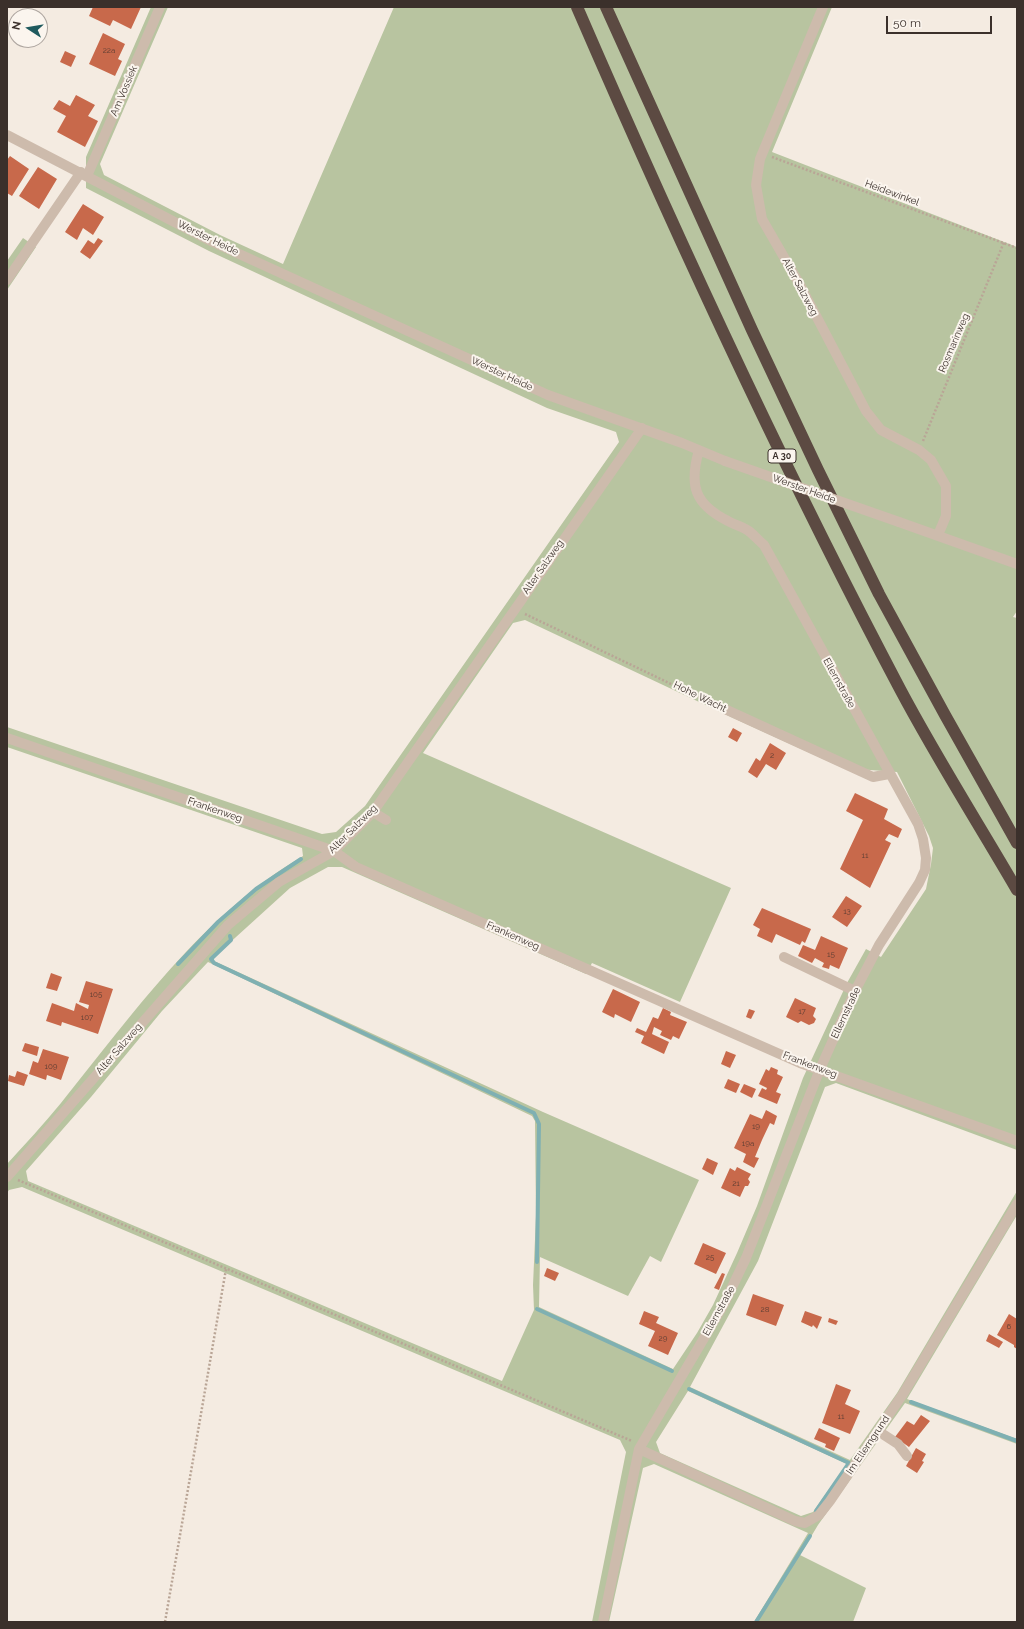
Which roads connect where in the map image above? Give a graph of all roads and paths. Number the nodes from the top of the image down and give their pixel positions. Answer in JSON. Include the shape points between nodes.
{"nodes":[{"id":1,"x":160,"y":7,"type":"edge"},
{"id":2,"x":578,"y":7,"type":"edge"},
{"id":3,"x":606,"y":7,"type":"edge"},
{"id":4,"x":823,"y":7,"type":"edge"},
{"id":5,"x":7,"y":135,"type":"edge"},
{"id":6,"x":762,"y":153,"type":"junction"},
{"id":7,"x":84,"y":174,"type":"junction"},
{"id":8,"x":1004,"y":242,"type":"junction"},
{"id":9,"x":1017,"y":248,"type":"edge"},
{"id":10,"x":7,"y":280,"type":"edge"},
{"id":11,"x":642,"y":428,"type":"junction"},
{"id":12,"x":699,"y":450,"type":"junction"},
{"id":13,"x":919,"y":450,"type":"junction"},
{"id":14,"x":938,"y":535,"type":"junction"},
{"id":15,"x":1017,"y":564,"type":"edge"},
{"id":16,"x":514,"y":608,"type":"junction"},
{"id":17,"x":727,"y":710,"type":"joint"},
{"id":18,"x":7,"y":738,"type":"edge"},
{"id":19,"x":889,"y":774,"type":"junction"},
{"id":20,"x":373,"y":812,"type":"junction"},
{"id":21,"x":386,"y":820,"type":"dead end"},
{"id":22,"x":1017,"y":843,"type":"edge"},
{"id":23,"x":334,"y":851,"type":"junction"},
{"id":24,"x":1017,"y":890,"type":"edge"},
{"id":25,"x":784,"y":957,"type":"dead end"},
{"id":26,"x":856,"y":991,"type":"junction"},
{"id":27,"x":820,"y":1069,"type":"junction"},
{"id":28,"x":1017,"y":1141,"type":"edge"},
{"id":29,"x":7,"y":1177,"type":"edge"},
{"id":30,"x":1017,"y":1204,"type":"edge"},
{"id":31,"x":226,"y":1269,"type":"junction"},
{"id":32,"x":878,"y":1431,"type":"junction"},
{"id":33,"x":640,"y":1447,"type":"junction"},
{"id":34,"x":907,"y":1456,"type":"dead end"},
{"id":35,"x":165,"y":1622,"type":"edge"},
{"id":36,"x":603,"y":1622,"type":"edge"}],
"edges":[{"from":1,"to":7,"type":"street","name":"Am Vossiek"},
{"from":2,"to":24,"type":"highway","number":"A 30","via":[[674,225],[781,455],[902,692]]},
{"from":3,"to":22,"type":"highway","number":"A 30","via":[[818,470],[883,601]]},
{"from":4,"to":6,"type":"street","name":"Alter Salzweg"},
{"from":5,"to":7,"type":"street","name":"Werster Heide"},
{"from":6,"to":8,"type":"path","name":"Heidewinkel"},
{"from":6,"to":13,"type":"street","name":"Alter Salzweg","via":[[756,185],[762,219],[866,411],[881,430]]},
{"from":7,"to":10,"type":"street","name":"Am Vossiek"},
{"from":7,"to":11,"type":"street","name":"Werster Heide","via":[[213,242],[534,388]]},
{"from":8,"to":9,"type":"path","name":"Heidewinkel"},
{"from":8,"to":13,"type":"path","name":"Rosmarinweg"},
{"from":11,"to":12,"type":"street","name":"Werster Heide"},
{"from":11,"to":16,"type":"street","name":"Alter Salzweg"},
{"from":12,"to":14,"type":"street","name":"Werster Heide","bridge":true},
{"from":12,"to":19,"type":"street","name":"Ellernstraße","via":[[693,481],[697,493],[708,510],[750,532],[764,545]]},
{"from":13,"to":14,"type":"street","name":"Alter Salzweg","via":[[931,460],[946,486],[946,516]]},
{"from":14,"to":15,"type":"street","name":"Werster Heide"},
{"from":16,"to":17,"type":"path","name":"Hohe Wacht"},
{"from":16,"to":20,"type":"street","name":"Alter Salzweg"},
{"from":17,"to":19,"type":"street","name":"Hohe Wacht","via":[[873,777]]},
{"from":18,"to":23,"type":"street","name":"Frankenweg"},
{"from":19,"to":26,"type":"street","name":"Ellernstraße","via":[[918,824],[925,848],[924,870],[919,883],[879,945]]},
{"from":20,"to":21,"type":"street"},
{"from":20,"to":23,"type":"street","name":"Alter Salzweg"},
{"from":23,"to":27,"type":"street","name":"Frankenweg","via":[[356,867],[800,1063]]},
{"from":23,"to":29,"type":"street","name":"Alter Salzweg","via":[[279,882],[228,925]]},
{"from":25,"to":26,"type":"street"},
{"from":26,"to":27,"type":"street","name":"Ellernstraße"},
{"from":27,"to":28,"type":"street","name":"Frankenweg"},
{"from":27,"to":33,"type":"street","name":"Ellernstraße","via":[[746,1258],[724,1304]]},
{"from":29,"to":31,"type":"path"},
{"from":30,"to":32,"type":"street","name":"Im Ellerngrund"},
{"from":31,"to":33,"type":"path"},
{"from":31,"to":35,"type":"path"},
{"from":32,"to":33,"type":"street","name":"Im Ellerngrund","via":[[819,1515],[805,1523],[795,1521]]},
{"from":32,"to":34,"type":"street","via":[[898,1444]]},
{"from":33,"to":36,"type":"street","name":"Ellernstraße"}]}
